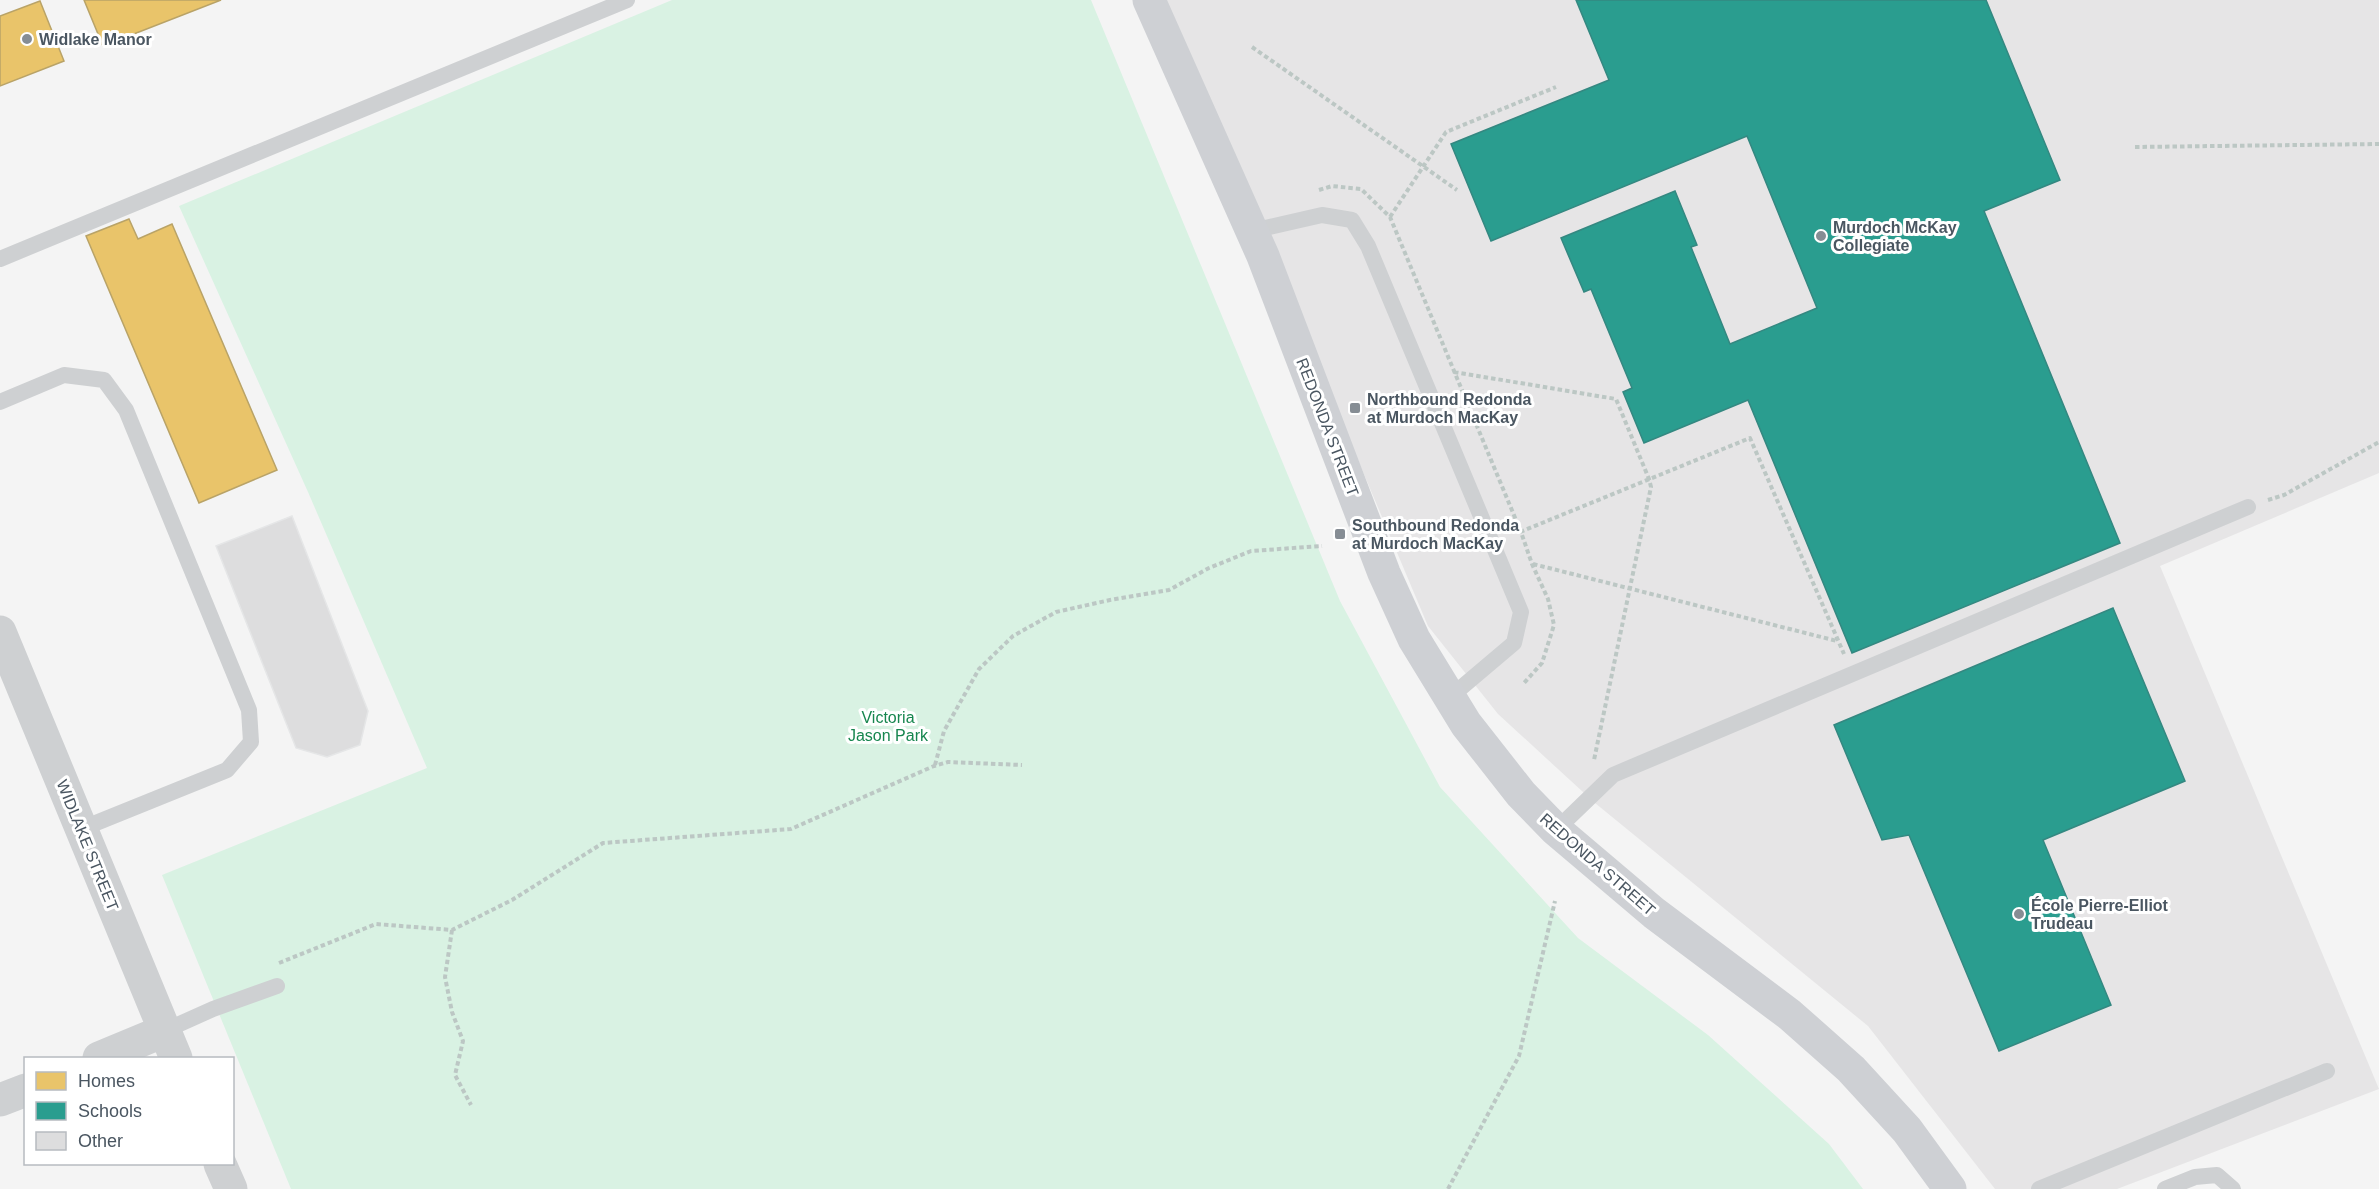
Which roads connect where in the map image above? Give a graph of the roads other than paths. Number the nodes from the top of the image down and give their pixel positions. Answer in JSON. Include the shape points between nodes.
{"nodes":[{"id":1,"x":627,"y":0,"type":"edge"},
{"id":2,"x":1149,"y":0,"type":"edge"},
{"id":3,"x":1252,"y":231,"type":"junction"},
{"id":4,"x":0,"y":259,"type":"edge"},
{"id":5,"x":0,"y":402,"type":"edge"},
{"id":6,"x":2248,"y":507,"type":"road end"},
{"id":7,"x":0,"y":632,"type":"edge"},
{"id":8,"x":1449,"y":698,"type":"junction"},
{"id":9,"x":81,"y":829,"type":"junction"},
{"id":10,"x":1556,"y":831,"type":"junction"},
{"id":11,"x":277,"y":986,"type":"dead end"},
{"id":12,"x":170,"y":1045,"type":"edge"},
{"id":13,"x":109,"y":1057,"type":"edge"},
{"id":14,"x":2327,"y":1071,"type":"dead end"},
{"id":15,"x":24,"y":1091,"type":"edge"},
{"id":16,"x":0,"y":1100,"type":"edge"},
{"id":17,"x":220,"y":1165,"type":"edge"},
{"id":18,"x":231,"y":1189,"type":"edge"},
{"id":19,"x":1950,"y":1189,"type":"edge"},
{"id":20,"x":2039,"y":1189,"type":"edge"},
{"id":21,"x":2165,"y":1189,"type":"edge"},
{"id":22,"x":2233,"y":1189,"type":"edge"}],
"edges":[{"from":1,"to":4,"type":"lane"},
{"from":2,"to":3,"type":"street","name":"REDONDA STREET"},
{"from":3,"to":8,"type":"street","name":"REDONDA STREET","via":[[1384,573],[1414,639]]},
{"from":3,"to":8,"type":"lane","via":[[1322,215],[1352,220],[1368,246],[1521,612],[1514,643]]},
{"from":5,"to":9,"type":"lane","via":[[64,375],[104,380],[126,410],[249,710],[251,742],[227,770]]},
{"from":6,"to":10,"type":"lane","via":[[1613,775]]},
{"from":7,"to":9,"type":"street","name":"WIDLAKE STREET"},
{"from":8,"to":10,"type":"street","name":"REDONDA STREET","via":[[1499,768]]},
{"from":9,"to":12,"type":"street","name":"WIDLAKE STREET"},
{"from":10,"to":19,"type":"street","name":"REDONDA STREET","via":[[1654,913],[1822,1041],[1878,1095]]},
{"from":11,"to":12,"type":"lane","via":[[213,1009]]},
{"from":12,"to":13,"type":"street"},
{"from":14,"to":20,"type":"lane"},
{"from":15,"to":16,"type":"street"},
{"from":17,"to":18,"type":"street"},
{"from":21,"to":22,"type":"lane","via":[[2195,1177],[2217,1175]]}]}
